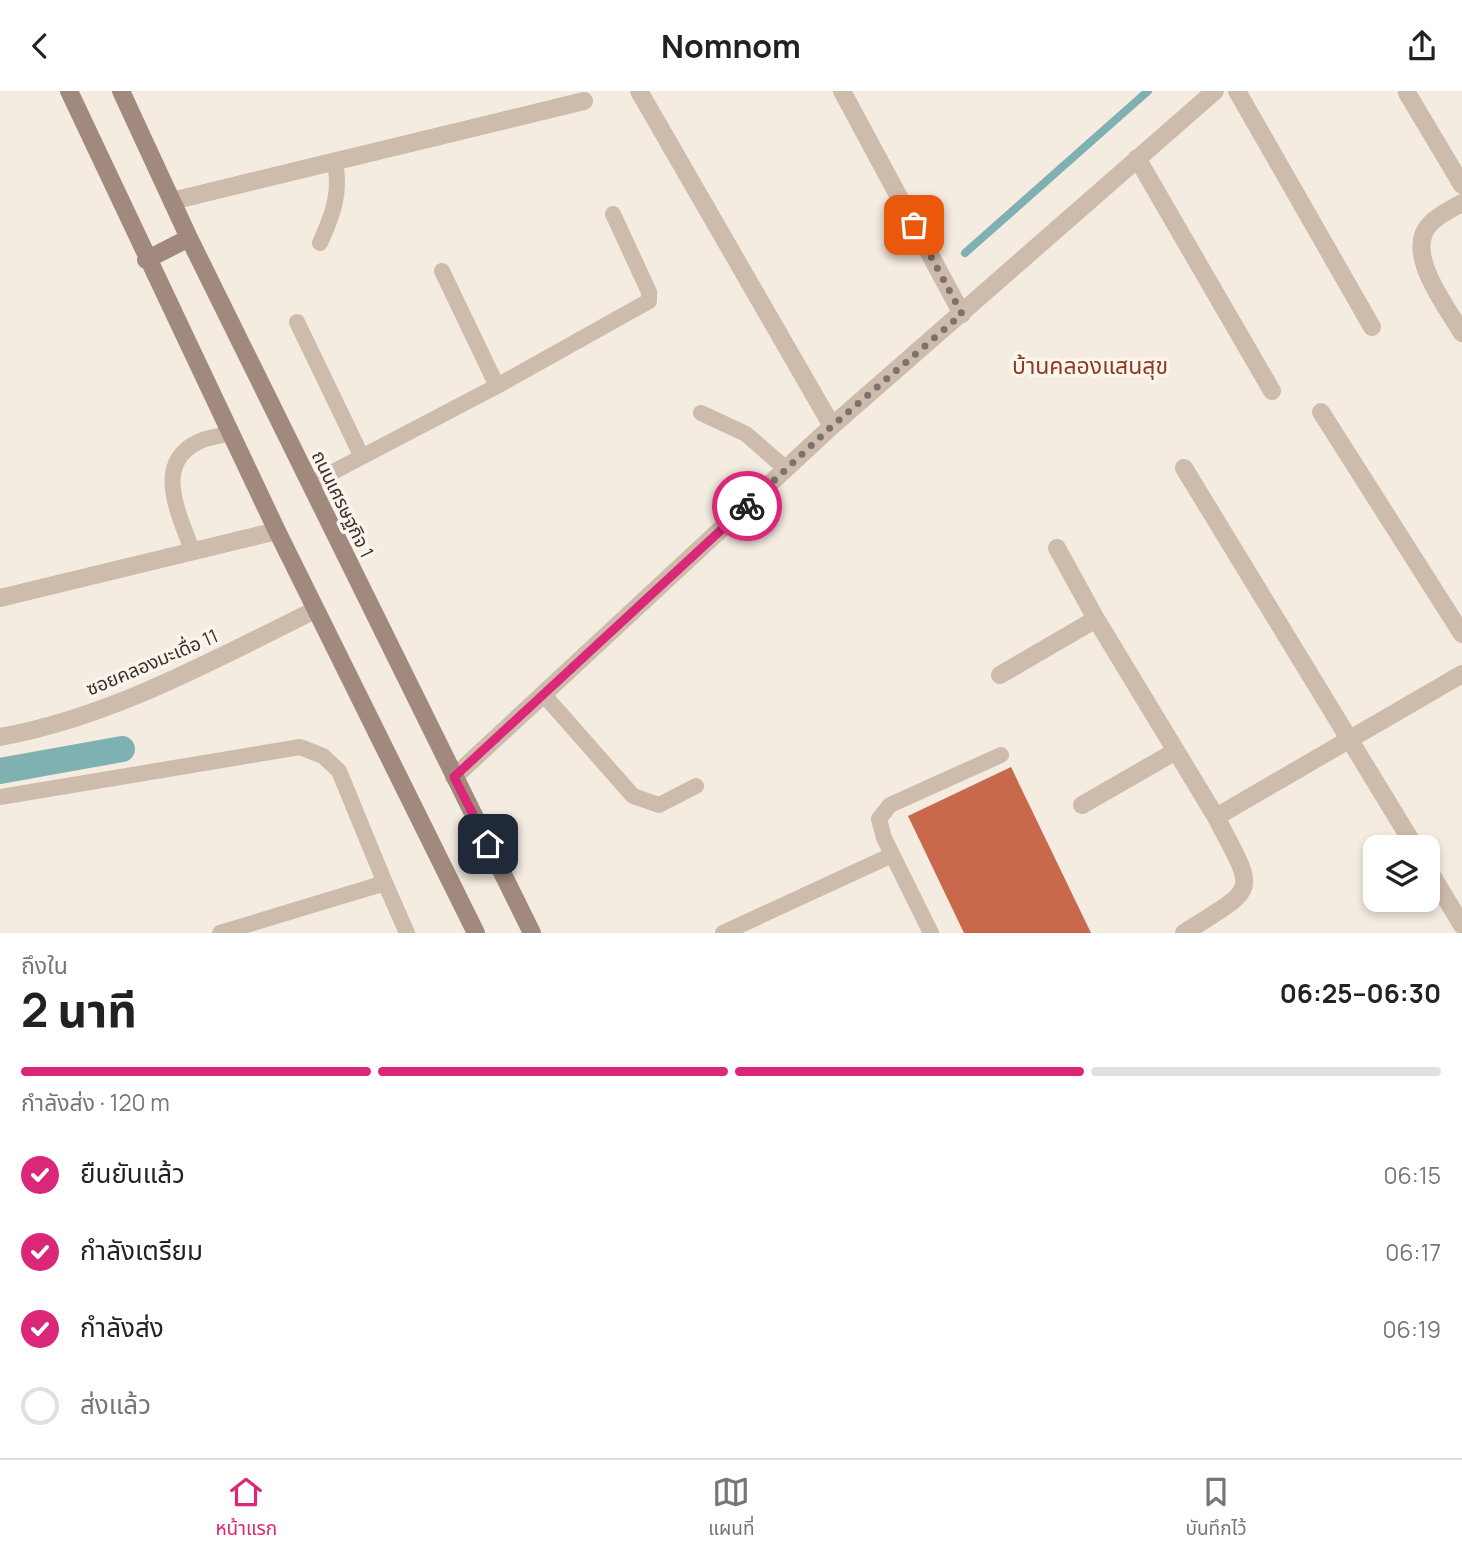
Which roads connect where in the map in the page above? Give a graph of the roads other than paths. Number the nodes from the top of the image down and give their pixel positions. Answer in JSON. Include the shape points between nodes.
{"nodes":[{"id":1,"x":69,"y":91,"type":"edge"},
{"id":2,"x":121,"y":91,"type":"edge"},
{"id":3,"x":639,"y":91,"type":"edge"},
{"id":4,"x":842,"y":91,"type":"edge"},
{"id":5,"x":1215,"y":91,"type":"edge"},
{"id":6,"x":1237,"y":91,"type":"edge"},
{"id":7,"x":1407,"y":93,"type":"dead end"},
{"id":8,"x":584,"y":101,"type":"dead end"},
{"id":9,"x":1137,"y":158,"type":"junction"},
{"id":10,"x":335,"y":162,"type":"junction"},
{"id":11,"x":1462,"y":185,"type":"edge"},
{"id":12,"x":172,"y":201,"type":"junction"},
{"id":13,"x":1462,"y":203,"type":"edge"},
{"id":14,"x":613,"y":214,"type":"dead end"},
{"id":15,"x":189,"y":238,"type":"junction"},
{"id":16,"x":320,"y":243,"type":"dead end"},
{"id":17,"x":146,"y":260,"type":"junction"},
{"id":18,"x":442,"y":271,"type":"dead end"},
{"id":19,"x":962,"y":314,"type":"junction"},
{"id":20,"x":297,"y":322,"type":"dead end"},
{"id":21,"x":1372,"y":327,"type":"dead end"},
{"id":22,"x":1462,"y":333,"type":"edge"},
{"id":23,"x":497,"y":387,"type":"junction"},
{"id":24,"x":1272,"y":391,"type":"dead end"},
{"id":25,"x":1321,"y":412,"type":"dead end"},
{"id":26,"x":701,"y":413,"type":"dead end"},
{"id":27,"x":832,"y":426,"type":"junction"},
{"id":28,"x":230,"y":433,"type":"junction"},
{"id":29,"x":361,"y":456,"type":"junction"},
{"id":30,"x":1184,"y":468,"type":"dead end"},
{"id":31,"x":786,"y":469,"type":"junction"},
{"id":32,"x":310,"y":484,"type":"junction"},
{"id":33,"x":277,"y":531,"type":"junction"},
{"id":34,"x":1057,"y":548,"type":"dead end"},
{"id":35,"x":192,"y":550,"type":"junction"},
{"id":36,"x":0,"y":597,"type":"edge"},
{"id":37,"x":315,"y":610,"type":"junction"},
{"id":38,"x":1096,"y":619,"type":"junction"},
{"id":39,"x":1462,"y":634,"type":"edge"},
{"id":40,"x":1462,"y":674,"type":"edge"},
{"id":41,"x":1000,"y":675,"type":"dead end"},
{"id":42,"x":544,"y":695,"type":"junction"},
{"id":43,"x":0,"y":737,"type":"edge"},
{"id":44,"x":1350,"y":740,"type":"junction"},
{"id":45,"x":1176,"y":751,"type":"junction"},
{"id":46,"x":1001,"y":755,"type":"dead end"},
{"id":47,"x":454,"y":777,"type":"junction"},
{"id":48,"x":696,"y":786,"type":"dead end"},
{"id":49,"x":0,"y":797,"type":"edge"},
{"id":50,"x":1082,"y":805,"type":"dead end"},
{"id":51,"x":1216,"y":817,"type":"junction"},
{"id":52,"x":1408,"y":835,"type":"edge"},
{"id":53,"x":892,"y":855,"type":"junction"},
{"id":54,"x":385,"y":883,"type":"junction"},
{"id":55,"x":1440,"y":889,"type":"edge"},
{"id":56,"x":1462,"y":925,"type":"edge"},
{"id":57,"x":220,"y":933,"type":"edge"},
{"id":58,"x":407,"y":933,"type":"edge"},
{"id":59,"x":476,"y":933,"type":"edge"},
{"id":60,"x":532,"y":933,"type":"edge"},
{"id":61,"x":723,"y":933,"type":"edge"},
{"id":62,"x":931,"y":933,"type":"edge"},
{"id":63,"x":1184,"y":933,"type":"edge"}],
"edges":[{"from":1,"to":17,"type":"main road"},
{"from":2,"to":12,"type":"main road","name":"ถนนเศรษฐกิจ 1"},
{"from":3,"to":27,"type":"street"},
{"from":4,"to":19,"type":"street"},
{"from":5,"to":9,"type":"street"},
{"from":6,"to":21,"type":"street"},
{"from":7,"to":11,"type":"street"},
{"from":8,"to":10,"type":"street"},
{"from":9,"to":19,"type":"street"},
{"from":9,"to":24,"type":"street"},
{"from":10,"to":12,"type":"street"},
{"from":10,"to":16,"type":"lane","via":[[339,182],[336,207]]},
{"from":12,"to":15,"type":"main road","name":"ถนนเศรษฐกิจ 1"},
{"from":13,"to":22,"type":"street","via":[[1427,226],[1420,245],[1426,272]]},
{"from":14,"to":23,"type":"lane","via":[[649,301]]},
{"from":15,"to":17,"type":"main road"},
{"from":15,"to":32,"type":"main road","name":"ถนนเศรษฐกิจ 1"},
{"from":17,"to":28,"type":"main road"},
{"from":18,"to":23,"type":"lane"},
{"from":19,"to":27,"type":"street"},
{"from":20,"to":29,"type":"lane"},
{"from":23,"to":29,"type":"lane"},
{"from":25,"to":39,"type":"street"},
{"from":26,"to":31,"type":"lane","via":[[746,434]]},
{"from":27,"to":31,"type":"street"},
{"from":28,"to":33,"type":"main road"},
{"from":28,"to":35,"type":"lane","via":[[199,441],[173,471],[173,495]]},
{"from":29,"to":32,"type":"lane"},
{"from":30,"to":44,"type":"street"},
{"from":31,"to":42,"type":"street"},
{"from":32,"to":47,"type":"main road","name":"ถนนเศรษฐกิจ 1"},
{"from":33,"to":35,"type":"street"},
{"from":33,"to":37,"type":"main road"},
{"from":34,"to":38,"type":"street"},
{"from":35,"to":36,"type":"street"},
{"from":37,"to":43,"type":"street","name":"ซอยคลองมะเดื่อ 11","via":[[148,690]]},
{"from":37,"to":59,"type":"main road"},
{"from":38,"to":41,"type":"street"},
{"from":38,"to":45,"type":"street"},
{"from":40,"to":44,"type":"street"},
{"from":42,"to":47,"type":"street"},
{"from":42,"to":48,"type":"lane","via":[[633,796],[659,805]]},
{"from":44,"to":51,"type":"street"},
{"from":44,"to":52,"type":"street"},
{"from":45,"to":50,"type":"street"},
{"from":45,"to":51,"type":"street"},
{"from":46,"to":53,"type":"lane","via":[[890,805],[878,819]]},
{"from":47,"to":60,"type":"main road","name":"ถนนเศรษฐกิจ 1"},
{"from":49,"to":54,"type":"lane","via":[[300,747],[323,756],[339,771]]},
{"from":51,"to":63,"type":"street","via":[[1245,873],[1246,887],[1239,897]]},
{"from":53,"to":61,"type":"lane"},
{"from":53,"to":62,"type":"lane"},
{"from":54,"to":57,"type":"lane"},
{"from":54,"to":58,"type":"lane"},
{"from":55,"to":56,"type":"street"}]}
